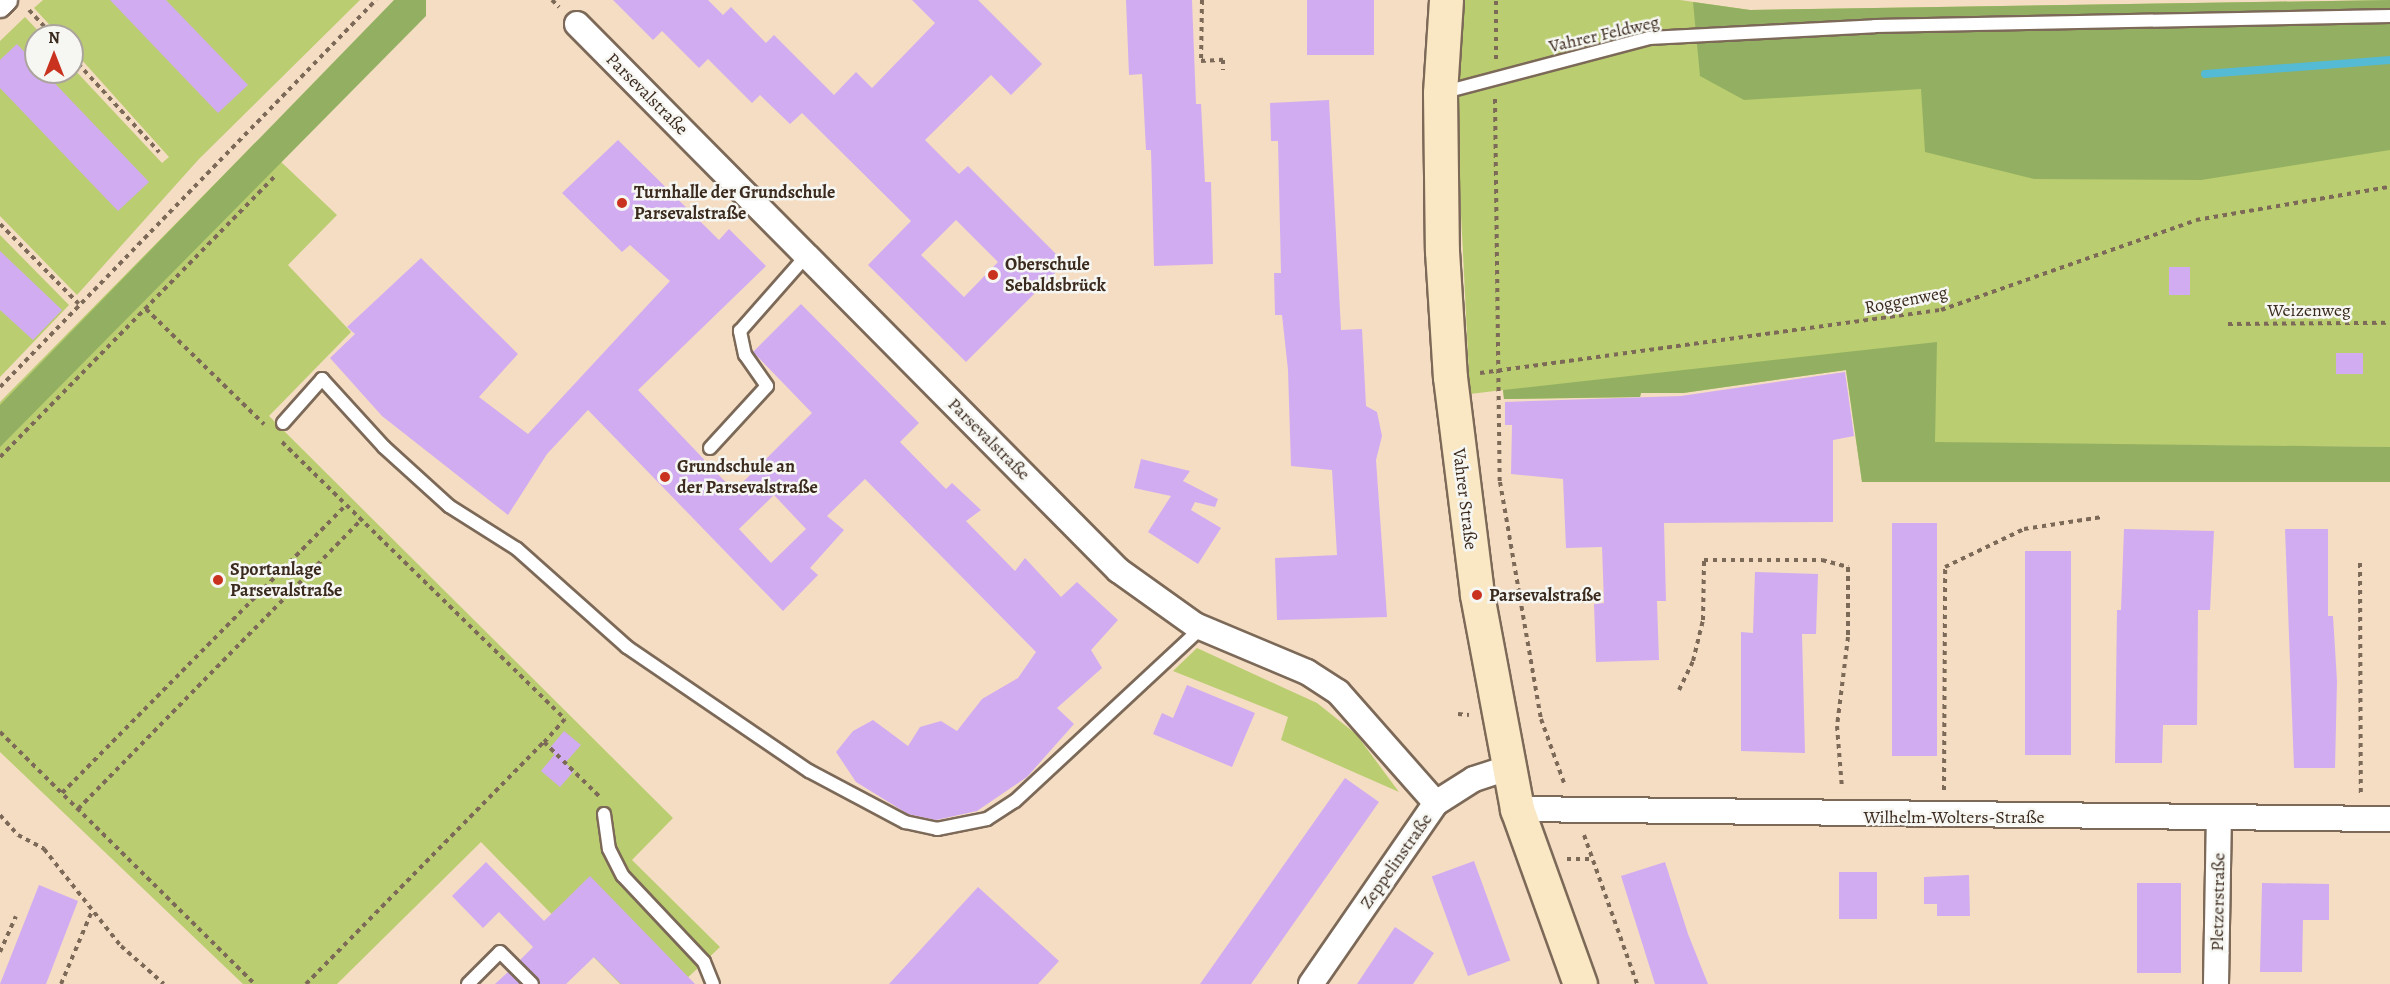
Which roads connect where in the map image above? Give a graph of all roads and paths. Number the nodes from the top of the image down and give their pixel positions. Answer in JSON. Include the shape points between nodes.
{"nodes":[{"id":1,"x":5,"y":0,"type":"edge"},
{"id":2,"x":20,"y":0,"type":"edge"},
{"id":3,"x":376,"y":0,"type":"edge"},
{"id":4,"x":1202,"y":0,"type":"edge"},
{"id":5,"x":1446,"y":0,"type":"edge"},
{"id":6,"x":1496,"y":0,"type":"edge"},
{"id":7,"x":0,"y":5,"type":"edge"},
{"id":8,"x":2390,"y":16,"type":"edge"},
{"id":9,"x":42,"y":24,"type":"edge"},
{"id":10,"x":577,"y":24,"type":"dead end"},
{"id":11,"x":84,"y":70,"type":"edge"},
{"id":12,"x":1223,"y":70,"type":"dead end"},
{"id":13,"x":1495,"y":79,"type":"junction"},
{"id":14,"x":1440,"y":93,"type":"junction"},
{"id":15,"x":159,"y":152,"type":"dead end"},
{"id":16,"x":274,"y":177,"type":"dead end"},
{"id":17,"x":2390,"y":187,"type":"edge"},
{"id":18,"x":0,"y":224,"type":"edge"},
{"id":19,"x":807,"y":255,"type":"junction"},
{"id":20,"x":79,"y":304,"type":"junction"},
{"id":21,"x":147,"y":309,"type":"junction"},
{"id":22,"x":2390,"y":323,"type":"edge"},
{"id":23,"x":2228,"y":324,"type":"dead end"},
{"id":24,"x":1497,"y":371,"type":"junction"},
{"id":25,"x":1450,"y":377,"type":"junction"},
{"id":26,"x":0,"y":387,"type":"edge"},
{"id":27,"x":283,"y":423,"type":"dead end"},
{"id":28,"x":272,"y":431,"type":"dead end"},
{"id":29,"x":280,"y":440,"type":"dead end"},
{"id":30,"x":710,"y":447,"type":"dead end"},
{"id":31,"x":0,"y":457,"type":"edge"},
{"id":32,"x":346,"y":505,"type":"junction"},
{"id":33,"x":2102,"y":518,"type":"dead end"},
{"id":34,"x":362,"y":519,"type":"junction"},
{"id":35,"x":2360,"y":563,"type":"dead end"},
{"id":36,"x":1202,"y":627,"type":"junction"},
{"id":37,"x":1678,"y":690,"type":"dead end"},
{"id":38,"x":0,"y":732,"type":"edge"},
{"id":39,"x":544,"y":742,"type":"junction"},
{"id":40,"x":1507,"y":768,"type":"junction"},
{"id":41,"x":62,"y":793,"type":"junction"},
{"id":42,"x":1436,"y":803,"type":"junction"},
{"id":43,"x":78,"y":809,"type":"junction"},
{"id":44,"x":1517,"y":809,"type":"junction"},
{"id":45,"x":1575,"y":812,"type":"junction"},
{"id":46,"x":604,"y":814,"type":"joint"},
{"id":47,"x":0,"y":815,"type":"edge"},
{"id":48,"x":1841,"y":816,"type":"junction"},
{"id":49,"x":1944,"y":817,"type":"junction"},
{"id":50,"x":2219,"y":819,"type":"junction"},
{"id":51,"x":2361,"y":819,"type":"junction"},
{"id":52,"x":2390,"y":819,"type":"edge"},
{"id":53,"x":92,"y":910,"type":"junction"},
{"id":54,"x":16,"y":916,"type":"dead end"},
{"id":55,"x":0,"y":952,"type":"edge"},
{"id":56,"x":61,"y":984,"type":"edge"},
{"id":57,"x":164,"y":984,"type":"edge"},
{"id":58,"x":255,"y":984,"type":"edge"},
{"id":59,"x":306,"y":984,"type":"edge"},
{"id":60,"x":468,"y":984,"type":"edge"},
{"id":61,"x":532,"y":984,"type":"edge"},
{"id":62,"x":713,"y":984,"type":"edge"},
{"id":63,"x":1311,"y":984,"type":"edge"},
{"id":64,"x":1580,"y":984,"type":"edge"},
{"id":65,"x":1637,"y":984,"type":"edge"},
{"id":66,"x":2216,"y":984,"type":"edge"}],
"edges":[{"from":1,"to":7,"type":"street"},
{"from":2,"to":9,"type":"path"},
{"from":3,"to":20,"type":"path"},
{"from":4,"to":12,"type":"path","via":[[1201,61],[1223,60]]},
{"from":5,"to":14,"type":"main road","name":"Vahrer Straße"},
{"from":6,"to":13,"type":"path"},
{"from":8,"to":13,"type":"lane","name":"Vahrer Feldweg","via":[[1875,26],[1649,38]]},
{"from":10,"to":19,"type":"street","name":"Parsevalstraße"},
{"from":11,"to":15,"type":"path"},
{"from":13,"to":14,"type":"lane","name":"Vahrer Feldweg"},
{"from":13,"to":24,"type":"path"},
{"from":14,"to":25,"type":"main road","name":"Vahrer Straße"},
{"from":16,"to":21,"type":"path"},
{"from":17,"to":24,"type":"path","name":"Roggenweg","via":[[2196,220],[1941,310]]},
{"from":18,"to":20,"type":"path"},
{"from":19,"to":30,"type":"lane","via":[[740,331],[745,355],[767,386]]},
{"from":19,"to":36,"type":"street","name":"Parsevalstraße","via":[[1118,570]]},
{"from":20,"to":26,"type":"path"},
{"from":21,"to":28,"type":"path"},
{"from":21,"to":31,"type":"path"},
{"from":22,"to":23,"type":"path","name":"Weizenweg"},
{"from":24,"to":25,"type":"path","name":"Roggenweg"},
{"from":24,"to":45,"type":"path","via":[[1500,482],[1515,589],[1541,719]]},
{"from":25,"to":40,"type":"main road","name":"Vahrer Straße","via":[[1477,595]]},
{"from":27,"to":36,"type":"lane","via":[[322,380],[384,447],[450,506],[517,549],[627,647],[809,771],[915,824],[937,829],[987,819],[1015,801]]},
{"from":29,"to":32,"type":"path"},
{"from":32,"to":34,"type":"path"},
{"from":32,"to":41,"type":"path"},
{"from":33,"to":49,"type":"path","via":[[2024,529],[1945,567]]},
{"from":34,"to":39,"type":"path","via":[[565,719]]},
{"from":34,"to":43,"type":"path"},
{"from":35,"to":51,"type":"path"},
{"from":36,"to":42,"type":"street","name":"Parsevalstraße","via":[[1307,672],[1338,692]]},
{"from":37,"to":48,"type":"path","via":[[1694,661],[1703,620],[1704,560],[1822,560],[1848,567],[1848,637],[1838,726]]},
{"from":38,"to":41,"type":"path"},
{"from":39,"to":46,"type":"path","via":[[597,789]]},
{"from":39,"to":59,"type":"path"},
{"from":40,"to":42,"type":"street","name":"Zeppelinstraße","via":[[1474,778]]},
{"from":40,"to":44,"type":"main road","name":"Vahrer Straße"},
{"from":41,"to":43,"type":"path"},
{"from":42,"to":63,"type":"street","name":"Zeppelinstraße"},
{"from":43,"to":58,"type":"path"},
{"from":44,"to":45,"type":"street","name":"Wilhelm-Wolters-Straße"},
{"from":44,"to":64,"type":"main road","name":"Vahrer Straße"},
{"from":45,"to":48,"type":"street","name":"Wilhelm-Wolters-Straße"},
{"from":45,"to":65,"type":"path"},
{"from":46,"to":62,"type":"lane","via":[[609,849],[623,876],[704,962]]},
{"from":47,"to":53,"type":"path","via":[[18,835],[44,849]]},
{"from":48,"to":49,"type":"street","name":"Wilhelm-Wolters-Straße"},
{"from":49,"to":50,"type":"street","name":"Wilhelm-Wolters-Straße"},
{"from":50,"to":51,"type":"street","name":"Wilhelm-Wolters-Straße"},
{"from":50,"to":66,"type":"street","name":"Pletzerstraße"},
{"from":51,"to":52,"type":"street","name":"Wilhelm-Wolters-Straße"},
{"from":53,"to":56,"type":"path"},
{"from":53,"to":57,"type":"path","via":[[121,946]]},
{"from":54,"to":55,"type":"path"},
{"from":60,"to":61,"type":"lane","via":[[500,952]]}]}
